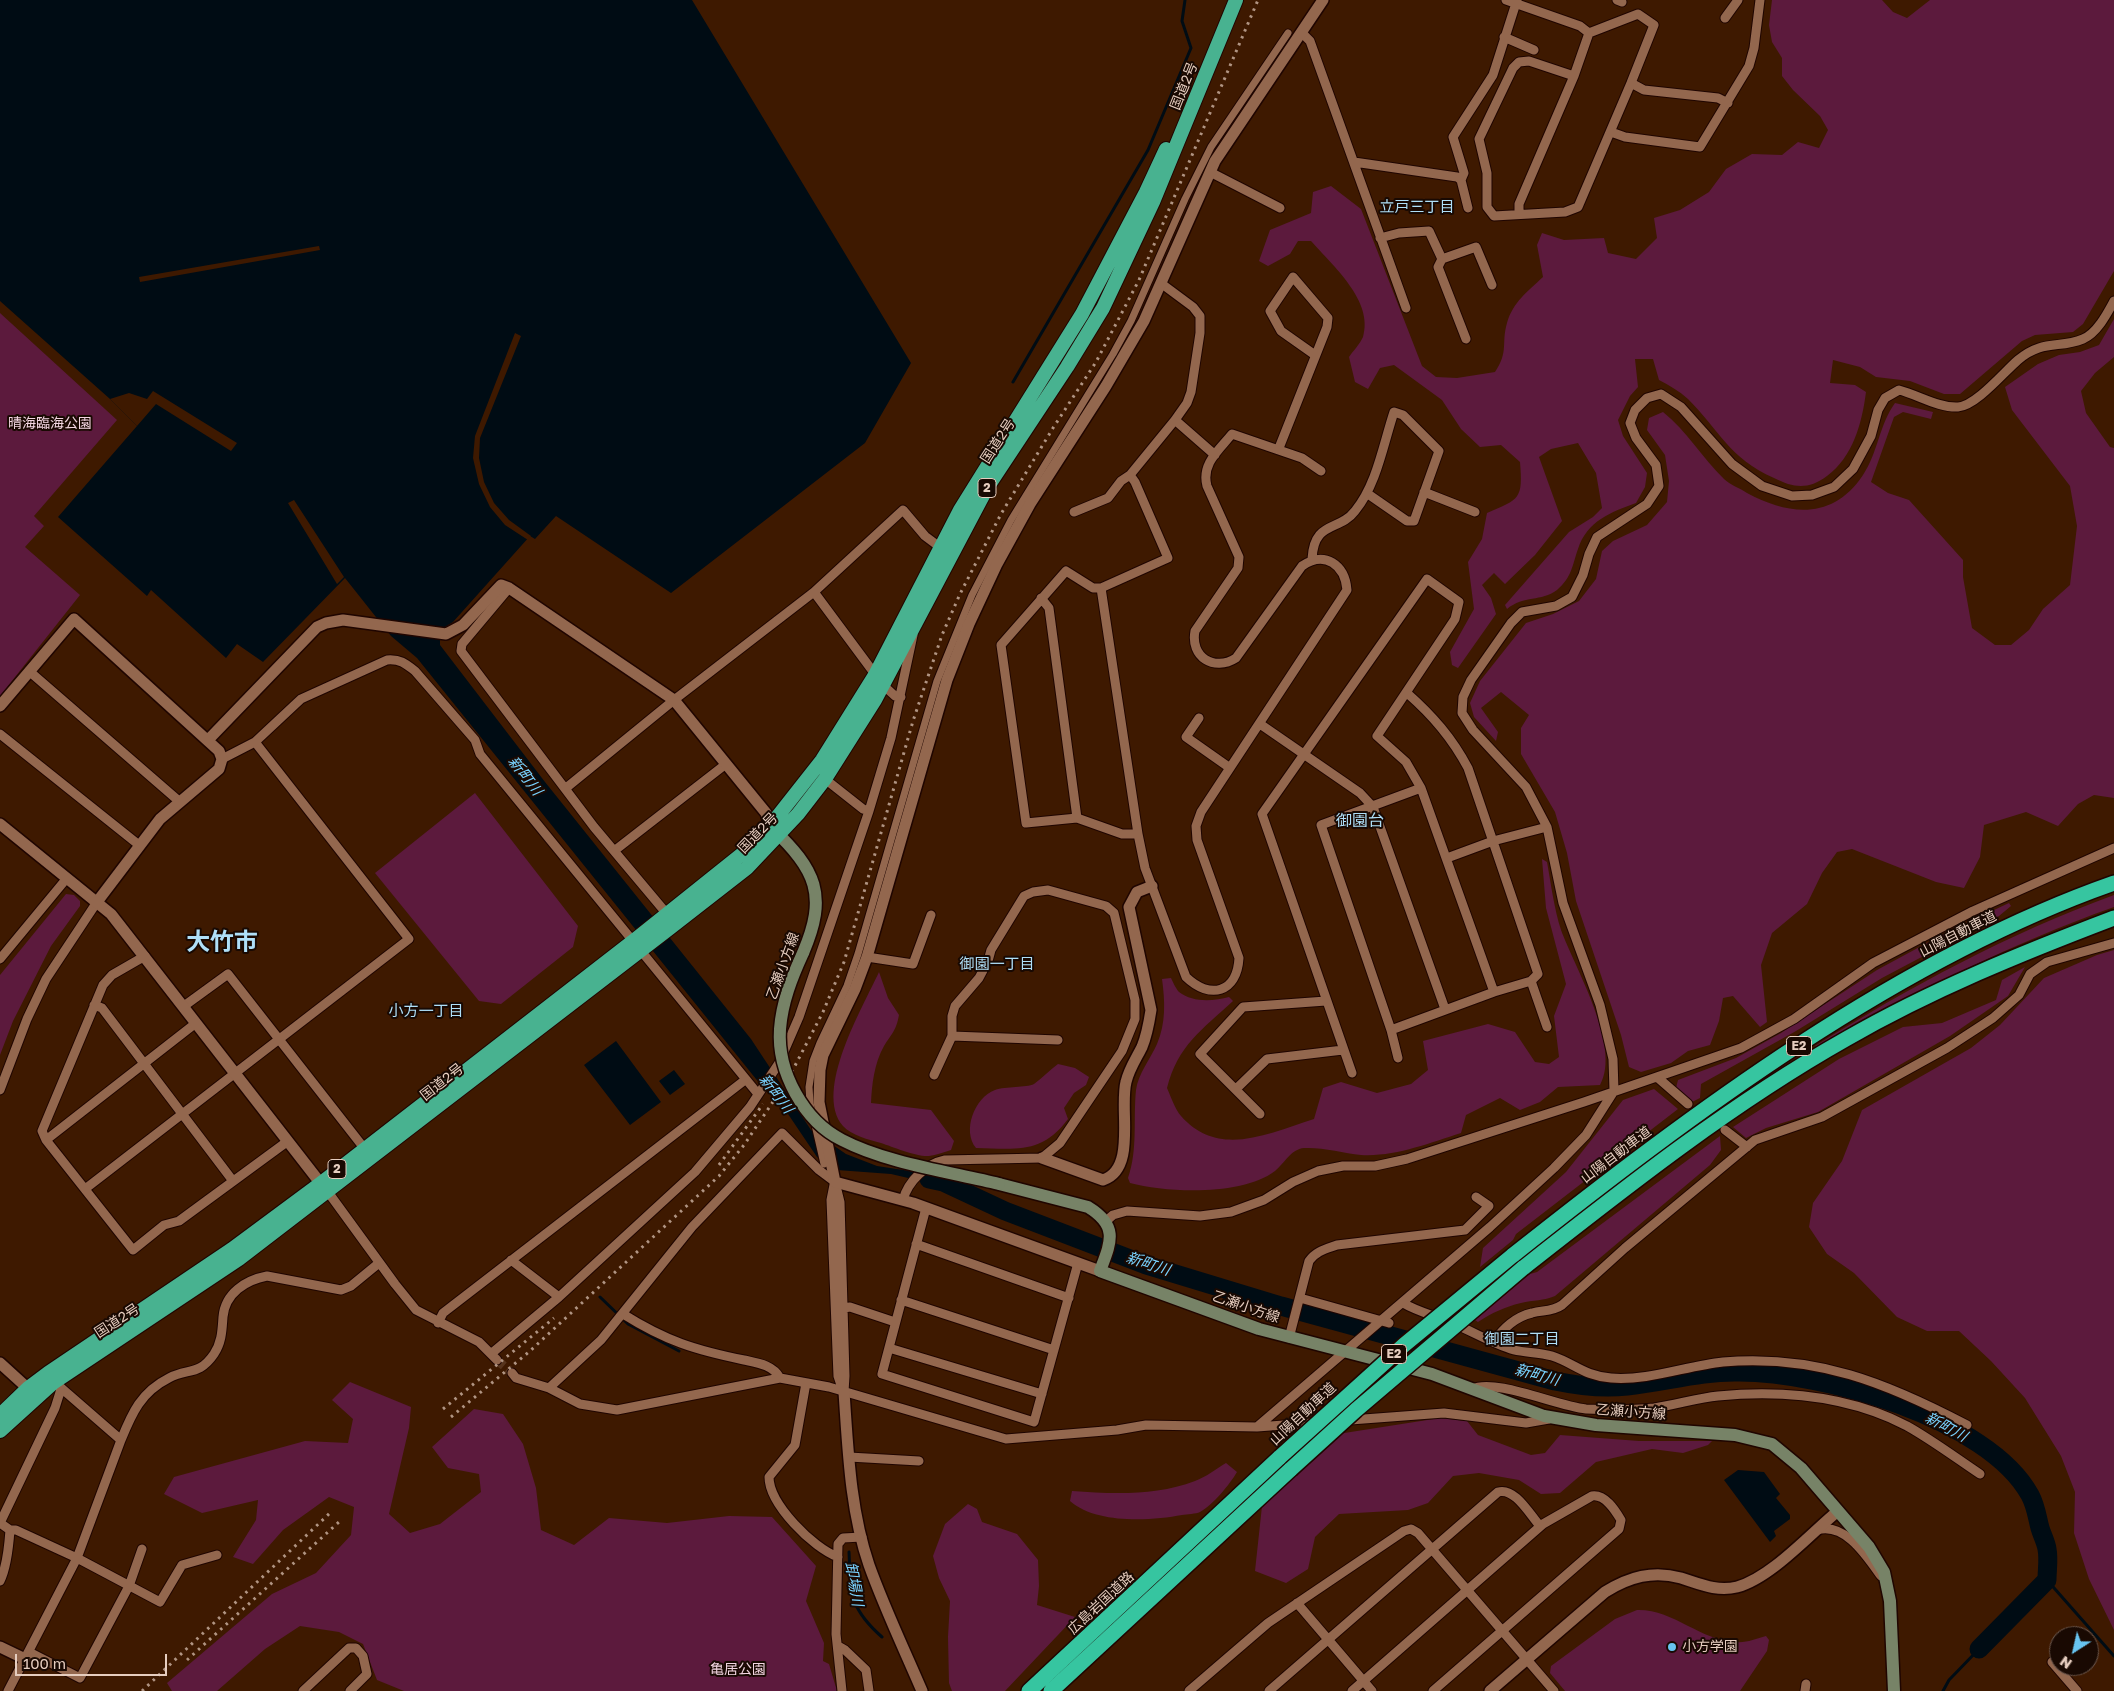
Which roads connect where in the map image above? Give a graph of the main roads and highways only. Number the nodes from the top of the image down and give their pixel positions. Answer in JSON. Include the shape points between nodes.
{"nodes":[{"id":1,"x":1229,"y":0,"type":"edge"},
{"id":2,"x":1236,"y":0,"type":"edge"},
{"id":3,"x":879,"y":680,"type":"junction"},
{"id":4,"x":774,"y":830,"type":"junction"},
{"id":5,"x":2114,"y":883,"type":"edge"},
{"id":6,"x":2114,"y":918,"type":"edge"},
{"id":7,"x":638,"y":944,"type":"junction"},
{"id":8,"x":324,"y":1187,"type":"junction"},
{"id":9,"x":32,"y":1392,"type":"junction"},
{"id":10,"x":0,"y":1415,"type":"edge"},
{"id":11,"x":0,"y":1431,"type":"edge"},
{"id":12,"x":1201,"y":1543,"type":"junction"},
{"id":13,"x":1029,"y":1691,"type":"edge"},
{"id":14,"x":1051,"y":1691,"type":"edge"},
{"id":15,"x":1894,"y":1691,"type":"edge"}],
"edges":[{"from":1,"to":3,"type":"highway","name":"国道2号","number":"2","via":[[1173,134],[1104,275],[1059,355],[960,510]]},
{"from":2,"to":3,"type":"highway","name":"国道2号","number":"2","via":[[1153,202],[1103,308],[987,488],[913,629]]},
{"from":3,"to":4,"type":"highway","name":"国道2号","number":"2"},
{"from":3,"to":4,"type":"highway","name":"国道2号","number":"2","via":[[825,780]]},
{"from":4,"to":7,"type":"highway","name":"国道2号","number":"2","via":[[747,868],[666,920]]},
{"from":4,"to":15,"type":"main road","name":"乙瀬小方線","bridge":true,"via":[[809,874],[816,893],[816,919],[791,980],[780,1031],[782,1059],[790,1081],[813,1118],[827,1131],[865,1151],[1088,1207],[1098,1213],[1109,1227],[1111,1239],[1101,1268],[1245,1324],[1349,1349],[1432,1374],[1554,1418],[1596,1425],[1736,1434],[1760,1440],[1782,1451],[1838,1510],[1877,1559],[1886,1580],[1890,1602]]},
{"from":5,"to":12,"type":"highway","name":"山陽自動車道","number":"E2","bridge":true,"via":[[2002,929],[1922,971],[1834,1023],[1658,1144],[1512,1256],[1357,1387],[1207,1526]]},
{"from":6,"to":12,"type":"highway","number":"E2","bridge":true,"via":[[1988,967],[1846,1038],[1691,1140],[1523,1268],[1356,1410],[1238,1520]]},
{"from":7,"to":8,"type":"highway","name":"国道2号","number":"2"},
{"from":7,"to":8,"type":"highway","name":"国道2号","number":"2","via":[[364,1148]]},
{"from":8,"to":9,"type":"highway","name":"国道2号","number":"2","via":[[239,1260],[54,1381]]},
{"from":9,"to":10,"type":"highway","name":"国道2号","number":"2"},
{"from":9,"to":11,"type":"highway","name":"国道2号","number":"2"},
{"from":12,"to":13,"type":"highway","name":"広島岩国道路","number":"E2"},
{"from":12,"to":14,"type":"highway","number":"E2"}]}
